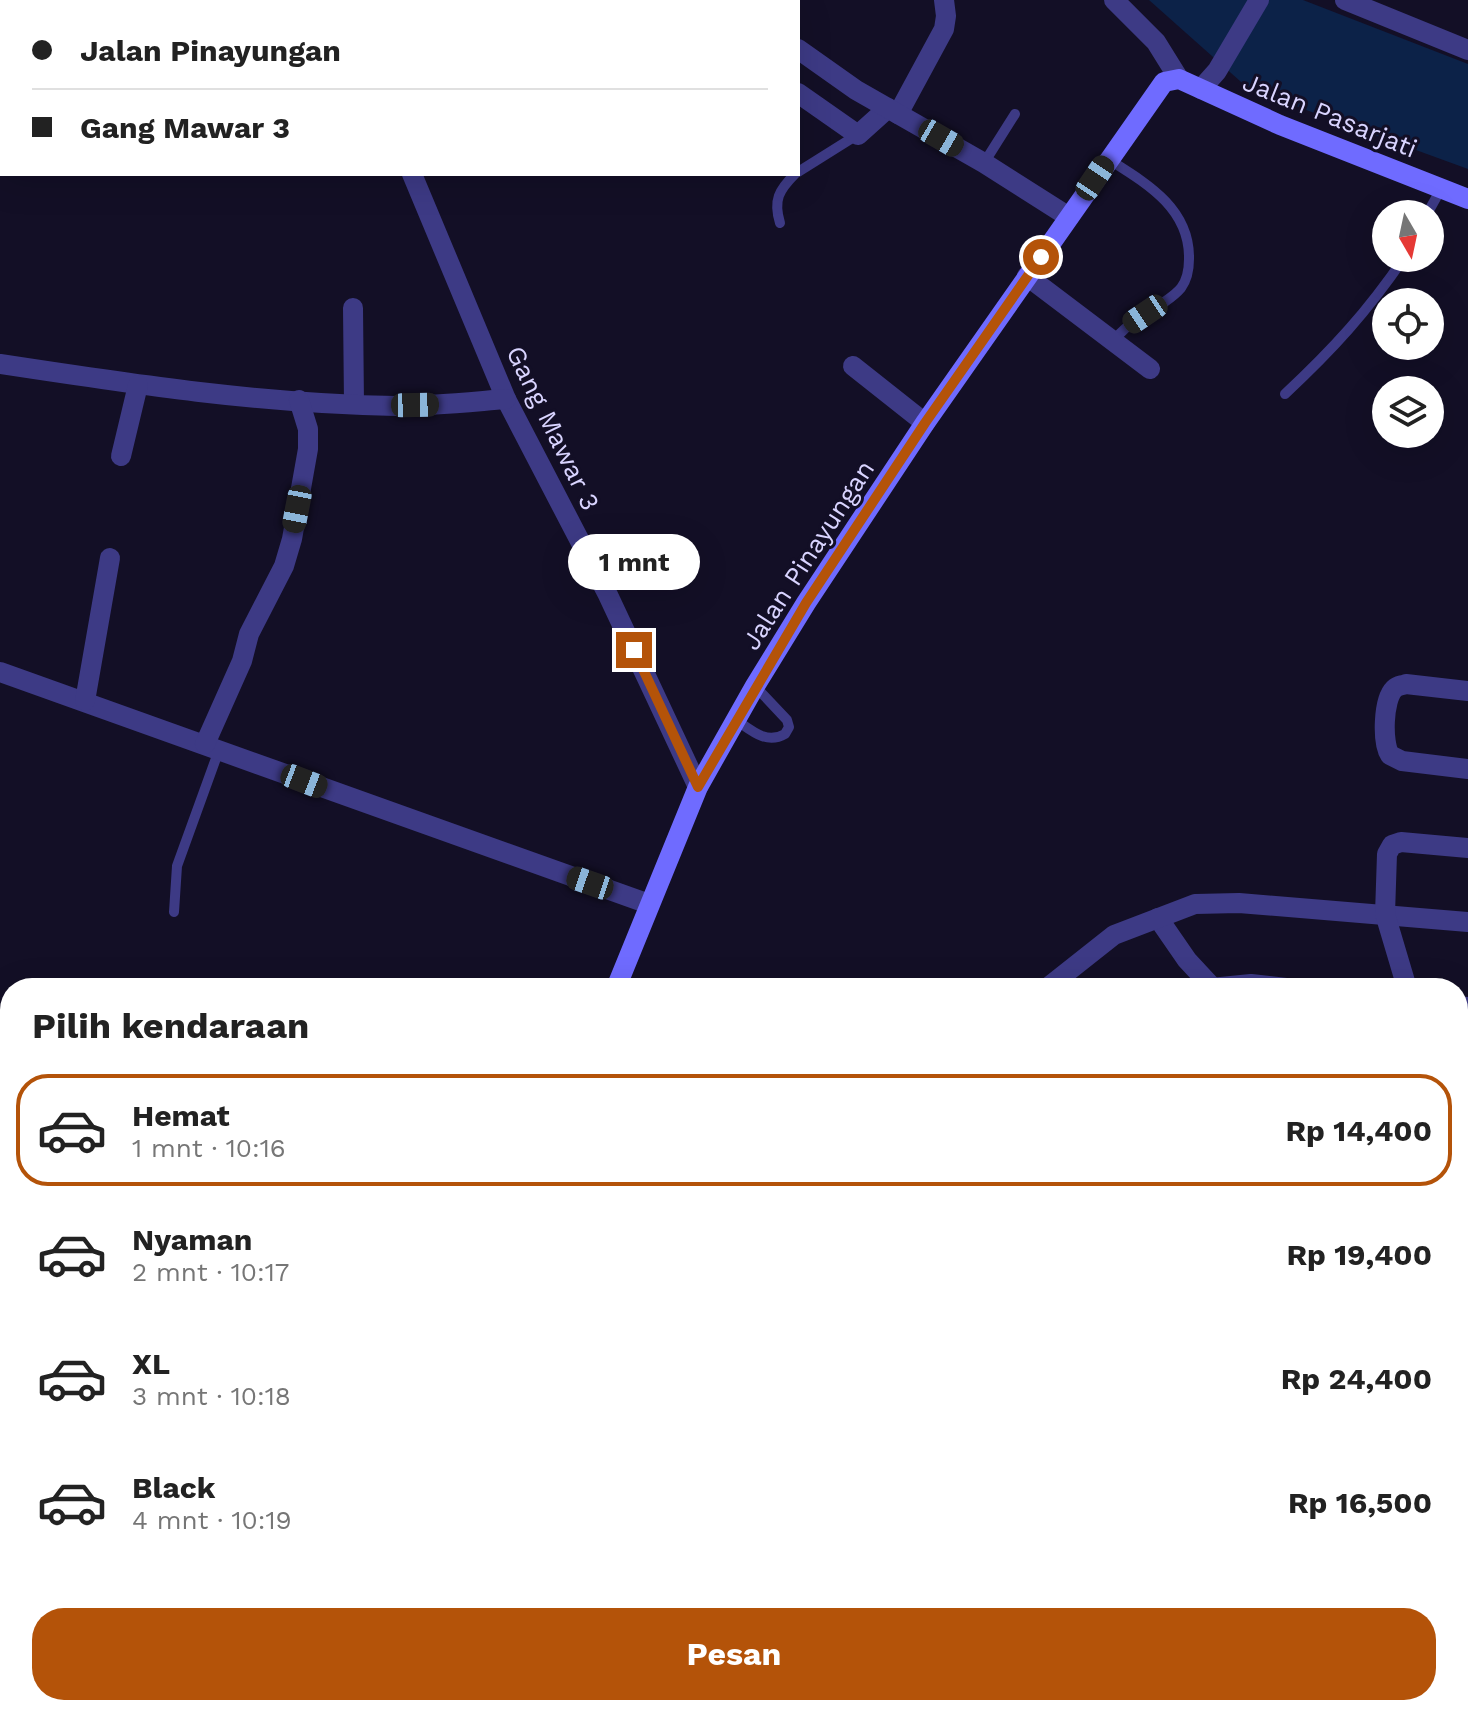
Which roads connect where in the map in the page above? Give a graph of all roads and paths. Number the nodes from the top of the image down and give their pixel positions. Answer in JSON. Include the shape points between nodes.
{"nodes":[{"id":1,"x":944,"y":0,"type":"edge"},
{"id":2,"x":1114,"y":0,"type":"edge"},
{"id":3,"x":1259,"y":0,"type":"edge"},
{"id":4,"x":1345,"y":0,"type":"edge"},
{"id":5,"x":800,"y":50,"type":"edge"},
{"id":6,"x":1468,"y":50,"type":"edge"},
{"id":7,"x":1176,"y":79,"type":"junction"},
{"id":8,"x":1201,"y":89,"type":"junction"},
{"id":9,"x":800,"y":94,"type":"edge"},
{"id":10,"x":893,"y":111,"type":"junction"},
{"id":11,"x":1015,"y":114,"type":"dead end"},
{"id":12,"x":858,"y":135,"type":"junction"},
{"id":13,"x":1108,"y":159,"type":"junction"},
{"id":14,"x":984,"y":163,"type":"junction"},
{"id":15,"x":800,"y":171,"type":"edge"},
{"id":16,"x":413,"y":176,"type":"edge"},
{"id":17,"x":794,"y":176,"type":"edge"},
{"id":18,"x":1441,"y":189,"type":"junction"},
{"id":19,"x":1468,"y":199,"type":"edge"},
{"id":20,"x":1435,"y":200,"type":"edge"},
{"id":21,"x":1069,"y":217,"type":"junction"},
{"id":22,"x":780,"y":223,"type":"dead end"},
{"id":23,"x":1394,"y":272,"type":"edge"},
{"id":24,"x":1027,"y":276,"type":"junction"},
{"id":25,"x":353,"y":308,"type":"dead end"},
{"id":26,"x":1112,"y":341,"type":"junction"},
{"id":27,"x":0,"y":364,"type":"edge"},
{"id":28,"x":853,"y":366,"type":"dead end"},
{"id":29,"x":1150,"y":369,"type":"dead end"},
{"id":30,"x":138,"y":385,"type":"junction"},
{"id":31,"x":1285,"y":394,"type":"dead end"},
{"id":32,"x":506,"y":399,"type":"junction"},
{"id":33,"x":299,"y":400,"type":"junction"},
{"id":34,"x":354,"y":404,"type":"junction"},
{"id":35,"x":925,"y":423,"type":"junction"},
{"id":36,"x":121,"y":456,"type":"dead end"},
{"id":37,"x":110,"y":558,"type":"dead end"},
{"id":38,"x":0,"y":672,"type":"edge"},
{"id":39,"x":755,"y":686,"type":"junction"},
{"id":40,"x":1468,"y":691,"type":"edge"},
{"id":41,"x":85,"y":701,"type":"junction"},
{"id":42,"x":736,"y":720,"type":"junction"},
{"id":43,"x":212,"y":746,"type":"junction"},
{"id":44,"x":1468,"y":769,"type":"edge"},
{"id":45,"x":698,"y":787,"type":"junction"},
{"id":46,"x":1468,"y":848,"type":"edge"},
{"id":47,"x":649,"y":904,"type":"junction"},
{"id":48,"x":174,"y":912,"type":"dead end"},
{"id":49,"x":1385,"y":914,"type":"junction"},
{"id":50,"x":1158,"y":918,"type":"junction"},
{"id":51,"x":1468,"y":922,"type":"edge"},
{"id":52,"x":620,"y":978,"type":"edge"},
{"id":53,"x":1060,"y":978,"type":"edge"},
{"id":54,"x":1203,"y":978,"type":"edge"},
{"id":55,"x":1404,"y":978,"type":"edge"}],
"edges":[{"from":1,"to":10,"type":"street","via":[[944,29]]},
{"from":2,"to":7,"type":"street","via":[[1156,42]]},
{"from":3,"to":8,"type":"street"},
{"from":4,"to":6,"type":"street"},
{"from":5,"to":10,"type":"street"},
{"from":7,"to":8,"type":"main road","name":"Jalan Pasarjati"},
{"from":7,"to":13,"type":"main road","name":"Jalan Pinayungan","via":[[1164,82]]},
{"from":8,"to":18,"type":"main road","name":"Jalan Pasarjati"},
{"from":9,"to":12,"type":"street"},
{"from":10,"to":12,"type":"street"},
{"from":10,"to":14,"type":"street"},
{"from":11,"to":14,"type":"lane"},
{"from":12,"to":15,"type":"lane"},
{"from":13,"to":21,"type":"main road","name":"Jalan Pinayungan"},
{"from":13,"to":26,"type":"lane","via":[[1163,198],[1183,222],[1189,247],[1189,271],[1180,288]]},
{"from":14,"to":21,"type":"street"},
{"from":16,"to":32,"type":"street","name":"Gang Mawar 3"},
{"from":17,"to":22,"type":"lane","via":[[778,195]]},
{"from":18,"to":19,"type":"main road","name":"Jalan Pasarjati"},
{"from":18,"to":20,"type":"lane"},
{"from":21,"to":24,"type":"main road","name":"Jalan Pinayungan"},
{"from":23,"to":31,"type":"lane","via":[[1337,345]]},
{"from":24,"to":26,"type":"street"},
{"from":24,"to":35,"type":"main road","name":"Jalan Pinayungan"},
{"from":25,"to":34,"type":"street"},
{"from":26,"to":29,"type":"street"},
{"from":27,"to":30,"type":"street"},
{"from":28,"to":35,"type":"street"},
{"from":30,"to":33,"type":"street"},
{"from":30,"to":36,"type":"street"},
{"from":32,"to":34,"type":"street"},
{"from":32,"to":45,"type":"street","name":"Gang Mawar 3","via":[[608,595]]},
{"from":33,"to":34,"type":"street"},
{"from":33,"to":43,"type":"street","via":[[308,449],[292,539],[253,625]]},
{"from":35,"to":39,"type":"main road","name":"Jalan Pinayungan"},
{"from":37,"to":41,"type":"street"},
{"from":38,"to":41,"type":"street"},
{"from":39,"to":42,"type":"main road","name":"Jalan Pinayungan"},
{"from":39,"to":42,"type":"lane","via":[[789,727],[769,739]]},
{"from":40,"to":44,"type":"street","via":[[1397,686],[1387,703],[1384,738],[1390,755],[1402,761]]},
{"from":41,"to":43,"type":"street"},
{"from":42,"to":45,"type":"main road","name":"Jalan Pinayungan"},
{"from":43,"to":47,"type":"street"},
{"from":43,"to":48,"type":"lane","via":[[177,866]]},
{"from":45,"to":47,"type":"main road","name":"Jalan Pinayungan"},
{"from":46,"to":49,"type":"street","via":[[1423,842],[1392,845],[1387,854]]},
{"from":47,"to":52,"type":"main road","name":"Jalan Pinayungan"},
{"from":49,"to":50,"type":"street","via":[[1239,903],[1195,904]]},
{"from":49,"to":51,"type":"street"},
{"from":49,"to":55,"type":"street"},
{"from":50,"to":53,"type":"street","via":[[1114,935]]},
{"from":50,"to":54,"type":"street"}]}
